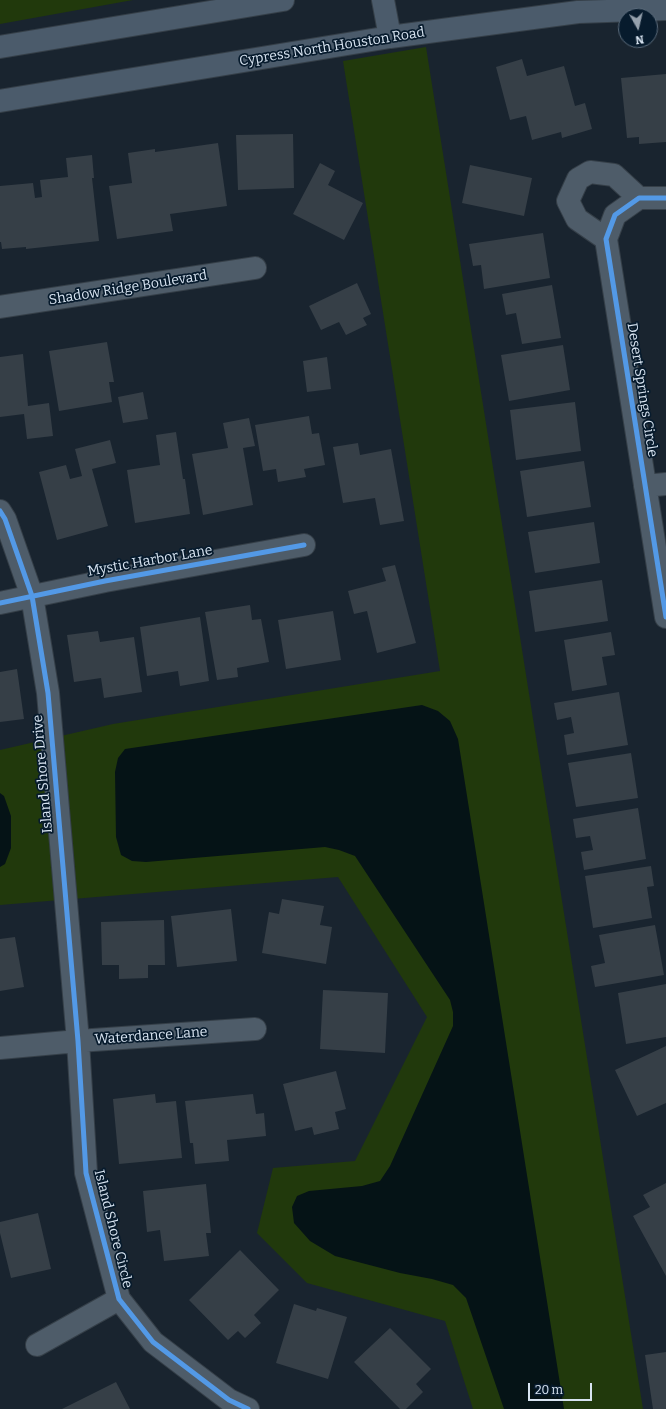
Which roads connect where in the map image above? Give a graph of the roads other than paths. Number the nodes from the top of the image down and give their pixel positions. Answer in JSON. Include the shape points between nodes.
{"nodes":[{"id":1,"x":283,"y":0,"type":"edge"},
{"id":2,"x":383,"y":0,"type":"edge"},
{"id":3,"x":666,"y":9,"type":"edge"},
{"id":4,"x":390,"y":37,"type":"junction"},
{"id":5,"x":0,"y":47,"type":"edge"},
{"id":6,"x":0,"y":101,"type":"edge"},
{"id":7,"x":638,"y":198,"type":"junction"},
{"id":8,"x":666,"y":198,"type":"edge"},
{"id":9,"x":606,"y":239,"type":"junction"},
{"id":10,"x":255,"y":268,"type":"dead end"},
{"id":11,"x":0,"y":307,"type":"edge"},
{"id":12,"x":656,"y":485,"type":"edge"},
{"id":13,"x":0,"y":511,"type":"edge"},
{"id":14,"x":304,"y":545,"type":"dead end"},
{"id":15,"x":32,"y":596,"type":"junction"},
{"id":16,"x":0,"y":603,"type":"edge"},
{"id":17,"x":666,"y":617,"type":"edge"},
{"id":18,"x":255,"y":1030,"type":"dead end"},
{"id":19,"x":78,"y":1041,"type":"junction"},
{"id":20,"x":0,"y":1048,"type":"edge"},
{"id":21,"x":118,"y":1299,"type":"junction"},
{"id":22,"x":37,"y":1345,"type":"dead end"},
{"id":23,"x":248,"y":1409,"type":"edge"}],
"edges":[{"from":1,"to":5,"type":"main road"},
{"from":2,"to":4,"type":"main road"},
{"from":3,"to":4,"type":"main road","name":"Cypress North Houston Road","via":[[578,12]]},
{"from":4,"to":6,"type":"main road","name":"Cypress North Houston Road"},
{"from":7,"to":8,"type":"street"},
{"from":7,"to":9,"type":"street","name":"Desert Springs Circle","via":[[615,215]]},
{"from":7,"to":9,"type":"street","via":[[614,175],[590,172],[578,179],[568,201],[577,219]]},
{"from":9,"to":12,"type":"street","name":"Desert Springs Circle"},
{"from":10,"to":11,"type":"street","name":"Shadow Ridge Boulevard"},
{"from":12,"to":17,"type":"street","name":"Desert Springs Circle"},
{"from":13,"to":15,"type":"street","name":"Island Shore Drive"},
{"from":14,"to":15,"type":"street","name":"Mystic Harbor Lane"},
{"from":15,"to":16,"type":"street","name":"Mystic Harbor Lane"},
{"from":15,"to":19,"type":"street","name":"Island Shore Drive","via":[[48,693]]},
{"from":18,"to":19,"type":"street","name":"Waterdance Lane"},
{"from":19,"to":20,"type":"street","name":"Waterdance Lane"},
{"from":19,"to":21,"type":"street","name":"Island Shore Circle","via":[[86,1173]]},
{"from":21,"to":22,"type":"street"},
{"from":21,"to":23,"type":"street","name":"Island Shore Circle","via":[[153,1342],[229,1400]]}]}
